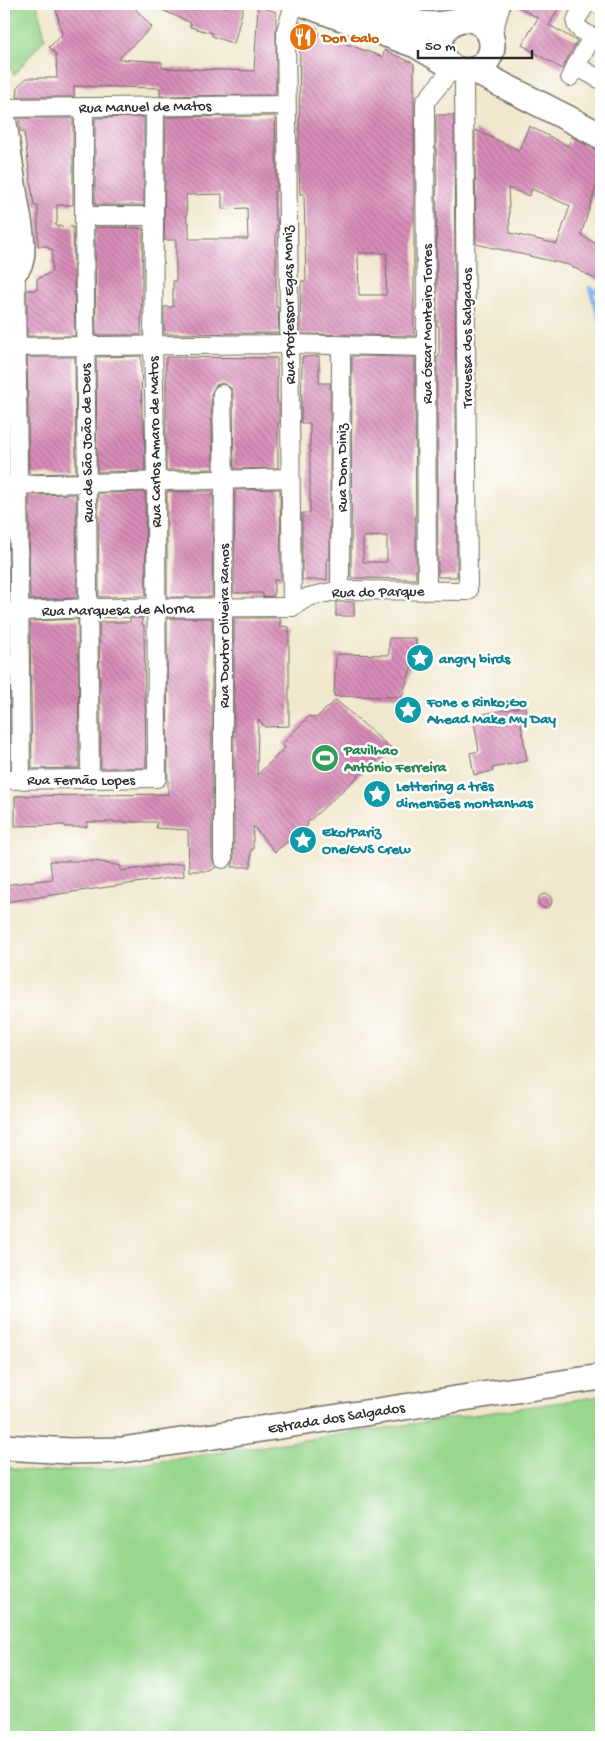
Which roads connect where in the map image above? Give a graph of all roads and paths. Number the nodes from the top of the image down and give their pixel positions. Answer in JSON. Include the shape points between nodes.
{"nodes":[{"id":1,"x":294,"y":4,"type":"edge"},
{"id":2,"x":304,"y":4,"type":"edge"},
{"id":3,"x":362,"y":4,"type":"edge"},
{"id":4,"x":490,"y":4,"type":"edge"},
{"id":5,"x":501,"y":4,"type":"edge"},
{"id":6,"x":586,"y":4,"type":"edge"},
{"id":7,"x":411,"y":14,"type":"edge"},
{"id":8,"x":460,"y":21,"type":"junction"},
{"id":9,"x":596,"y":40,"type":"edge"},
{"id":10,"x":470,"y":64,"type":"junction"},
{"id":11,"x":601,"y":80,"type":"edge"},
{"id":12,"x":286,"y":105,"type":"junction"},
{"id":13,"x":155,"y":106,"type":"junction"},
{"id":14,"x":84,"y":107,"type":"junction"},
{"id":15,"x":4,"y":108,"type":"edge"},
{"id":16,"x":601,"y":118,"type":"edge"},
{"id":17,"x":4,"y":122,"type":"edge"},
{"id":18,"x":601,"y":136,"type":"edge"},
{"id":19,"x":84,"y":216,"type":"junction"},
{"id":20,"x":154,"y":216,"type":"junction"},
{"id":21,"x":7,"y":276,"type":"edge"},
{"id":22,"x":289,"y":344,"type":"junction"},
{"id":23,"x":153,"y":345,"type":"junction"},
{"id":24,"x":10,"y":346,"type":"edge"},
{"id":25,"x":85,"y":346,"type":"junction"},
{"id":26,"x":341,"y":346,"type":"junction"},
{"id":27,"x":426,"y":347,"type":"junction"},
{"id":28,"x":222,"y":394,"type":"dead end"},
{"id":29,"x":290,"y":478,"type":"junction"},
{"id":30,"x":224,"y":479,"type":"junction"},
{"id":31,"x":156,"y":481,"type":"junction"},
{"id":32,"x":87,"y":482,"type":"junction"},
{"id":33,"x":11,"y":485,"type":"edge"},
{"id":34,"x":340,"y":590,"type":"junction"},
{"id":35,"x":427,"y":590,"type":"junction"},
{"id":36,"x":468,"y":591,"type":"joint"},
{"id":37,"x":224,"y":607,"type":"junction"},
{"id":38,"x":292,"y":607,"type":"junction"},
{"id":39,"x":88,"y":608,"type":"junction"},
{"id":40,"x":155,"y":608,"type":"junction"},
{"id":41,"x":12,"y":612,"type":"edge"},
{"id":42,"x":157,"y":778,"type":"joint"},
{"id":43,"x":90,"y":779,"type":"junction"},
{"id":44,"x":12,"y":780,"type":"edge"},
{"id":45,"x":223,"y":859,"type":"dead end"},
{"id":46,"x":601,"y":1377,"type":"edge"},
{"id":47,"x":4,"y":1438,"type":"edge"},
{"id":48,"x":4,"y":1447,"type":"edge"},
{"id":49,"x":70,"y":1451,"type":"junction"}],
"edges":[{"from":1,"to":12,"type":"street","name":"Rua Professor Egas Moniz","via":[[286,31]]},
{"from":2,"to":10,"type":"main road"},
{"from":3,"to":7,"type":"main road"},
{"from":4,"to":8,"type":"street"},
{"from":5,"to":10,"type":"street"},
{"from":6,"to":9,"type":"street","via":[[575,24]]},
{"from":7,"to":8,"type":"main road","via":[[436,26]]},
{"from":8,"to":10,"type":"main road","via":[[483,24],[489,30]]},
{"from":8,"to":10,"type":"main road","via":[[441,36],[441,52]]},
{"from":9,"to":11,"type":"street","via":[[573,72]]},
{"from":10,"to":16,"type":"main road","via":[[511,72]]},
{"from":10,"to":18,"type":"main road"},
{"from":10,"to":27,"type":"street","name":"Rua Óscar Monteiro Torres","via":[[425,102]]},
{"from":10,"to":36,"type":"street","name":"Travessa dos Salgados"},
{"from":12,"to":13,"type":"street","name":"Rua Manuel de Matos"},
{"from":12,"to":22,"type":"street","name":"Rua Professor Egas Moniz"},
{"from":13,"to":14,"type":"street","name":"Rua Manuel de Matos"},
{"from":13,"to":20,"type":"street","name":"Rua Carlos Amaro de Matos"},
{"from":14,"to":15,"type":"street","name":"Rua Manuel de Matos"},
{"from":14,"to":19,"type":"street","name":"Rua de São João de Deus"},
{"from":17,"to":21,"type":"main road","via":[[21,247],[21,258]]},
{"from":19,"to":20,"type":"street"},
{"from":19,"to":25,"type":"street","name":"Rua de São João de Deus"},
{"from":20,"to":23,"type":"street","name":"Rua Carlos Amaro de Matos"},
{"from":21,"to":24,"type":"street","via":[[16,282]]},
{"from":22,"to":23,"type":"street"},
{"from":22,"to":26,"type":"street"},
{"from":22,"to":29,"type":"street","name":"Rua Professor Egas Moniz"},
{"from":23,"to":25,"type":"street"},
{"from":23,"to":31,"type":"street","name":"Rua Carlos Amaro de Matos"},
{"from":24,"to":25,"type":"street"},
{"from":24,"to":33,"type":"street"},
{"from":25,"to":32,"type":"street","name":"Rua de São João de Deus"},
{"from":26,"to":27,"type":"street"},
{"from":26,"to":34,"type":"street","name":"Rua Dom Diniz"},
{"from":27,"to":35,"type":"street","name":"Rua Óscar Monteiro Torres"},
{"from":28,"to":30,"type":"street","name":"Rua Doutor Oliveira Ramos"},
{"from":29,"to":30,"type":"street"},
{"from":29,"to":38,"type":"street","name":"Rua Professor Egas Moniz"},
{"from":30,"to":31,"type":"street"},
{"from":30,"to":37,"type":"street","name":"Rua Doutor Oliveira Ramos"},
{"from":31,"to":32,"type":"street"},
{"from":31,"to":40,"type":"street","name":"Rua Carlos Amaro de Matos"},
{"from":32,"to":33,"type":"street"},
{"from":32,"to":39,"type":"street","name":"Rua de São João de Deus"},
{"from":33,"to":41,"type":"street"},
{"from":34,"to":35,"type":"street","name":"Rua do Parque"},
{"from":34,"to":38,"type":"street","name":"Rua do Parque","via":[[308,597]]},
{"from":35,"to":36,"type":"street","name":"Rua do Parque"},
{"from":37,"to":38,"type":"street","name":"Rua Marquesa de Alorna"},
{"from":37,"to":40,"type":"street","name":"Rua Marquesa de Alorna"},
{"from":37,"to":45,"type":"street","name":"Rua Doutor Oliveira Ramos"},
{"from":39,"to":40,"type":"street","name":"Rua Marquesa de Alorna"},
{"from":39,"to":41,"type":"street","name":"Rua Marquesa de Alorna"},
{"from":39,"to":43,"type":"street","name":"Rua de São João de Deus"},
{"from":40,"to":42,"type":"street","name":"Rua Carlos Amaro de Matos"},
{"from":41,"to":44,"type":"street"},
{"from":42,"to":43,"type":"street","name":"Rua Fernão Lopes"},
{"from":43,"to":44,"type":"street","name":"Rua Fernão Lopes"},
{"from":46,"to":49,"type":"main road","name":"Estrada dos Salgados","via":[[122,1450]]},
{"from":47,"to":49,"type":"main road","name":"Estrada dos Salgados"},
{"from":48,"to":49,"type":"main road","name":"Estrada dos Salgados"}]}
